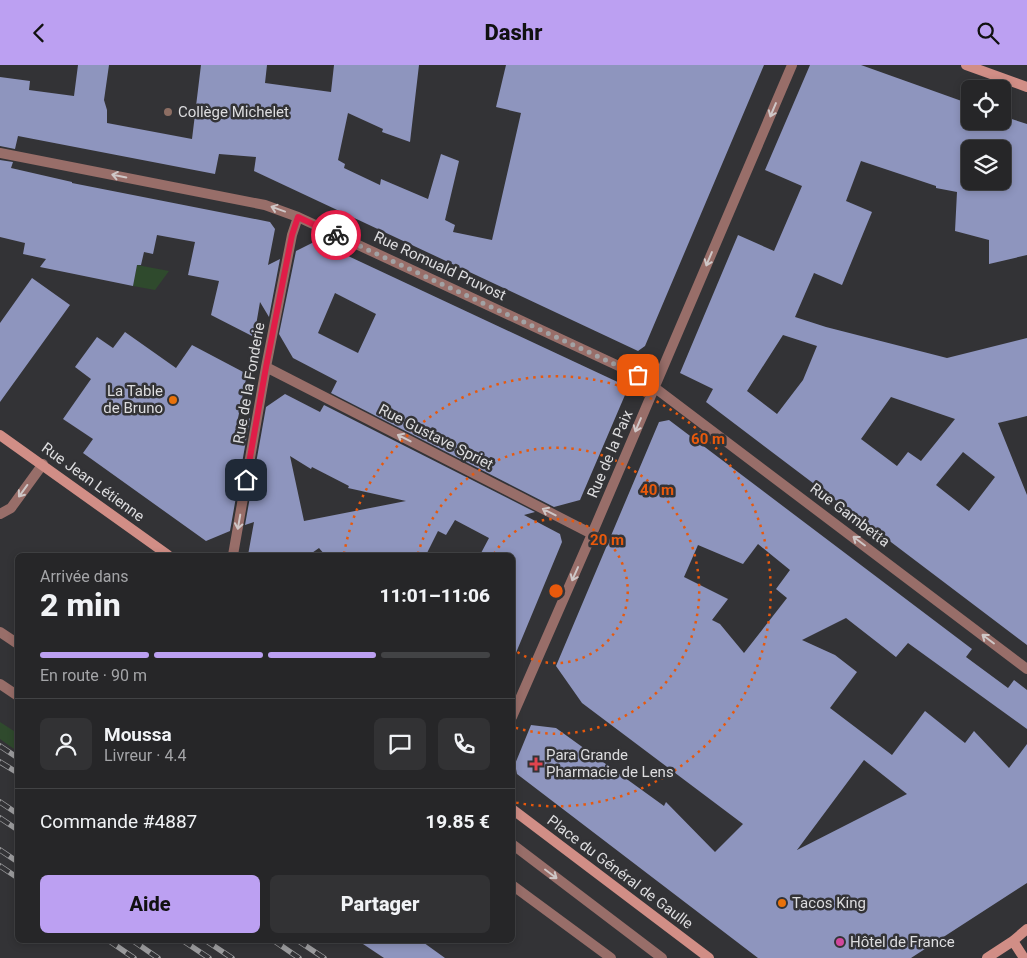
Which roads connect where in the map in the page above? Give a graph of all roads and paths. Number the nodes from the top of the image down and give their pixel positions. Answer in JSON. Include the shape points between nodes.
{"nodes":[{"id":1,"x":792,"y":65,"type":"edge"},
{"id":2,"x":966,"y":65,"type":"edge"},
{"id":3,"x":1027,"y":87,"type":"edge"},
{"id":4,"x":0,"y":153,"type":"edge"},
{"id":5,"x":298,"y":217,"type":"junction"},
{"id":6,"x":266,"y":367,"type":"junction"},
{"id":7,"x":655,"y":386,"type":"junction"},
{"id":8,"x":0,"y":435,"type":"edge"},
{"id":9,"x":43,"y":464,"type":"junction"},
{"id":10,"x":0,"y":514,"type":"edge"},
{"id":11,"x":592,"y":534,"type":"junction"},
{"id":12,"x":165,"y":553,"type":"edge"},
{"id":13,"x":233,"y":553,"type":"edge"},
{"id":14,"x":0,"y":632,"type":"edge"},
{"id":15,"x":15,"y":642,"type":"edge"},
{"id":16,"x":1027,"y":669,"type":"edge"},
{"id":17,"x":0,"y":684,"type":"edge"},
{"id":18,"x":15,"y":694,"type":"edge"},
{"id":19,"x":515,"y":710,"type":"edge"},
{"id":20,"x":515,"y":811,"type":"edge"},
{"id":21,"x":515,"y":846,"type":"edge"},
{"id":22,"x":515,"y":887,"type":"edge"},
{"id":23,"x":1027,"y":929,"type":"edge"},
{"id":24,"x":1027,"y":934,"type":"edge"},
{"id":25,"x":1014,"y":941,"type":"junction"},
{"id":26,"x":612,"y":958,"type":"edge"},
{"id":27,"x":662,"y":958,"type":"edge"},
{"id":28,"x":709,"y":958,"type":"edge"},
{"id":29,"x":987,"y":958,"type":"edge"},
{"id":30,"x":1024,"y":958,"type":"edge"}],
"edges":[{"from":1,"to":7,"type":"street","name":"Rue de la Paix","one_way":true},
{"from":2,"to":3,"type":"street"},
{"from":5,"to":4,"type":"street","name":"Rue Romuald Pruvost","one_way":true,"via":[[265,205]]},
{"from":5,"to":6,"type":"street","name":"Rue de la Fonderie"},
{"from":5,"to":7,"type":"street","name":"Rue Romuald Pruvost","via":[[638,375]]},
{"from":11,"to":6,"type":"street","name":"Rue Gustave Spriet","one_way":true},
{"from":6,"to":13,"type":"street","name":"Rue de la Fonderie","one_way":true},
{"from":7,"to":11,"type":"street","name":"Rue de la Paix","one_way":true},
{"from":16,"to":7,"type":"street","name":"Rue Gambetta","one_way":true},
{"from":8,"to":9,"type":"street","name":"Rue Jean Létienne"},
{"from":9,"to":10,"type":"street","one_way":true,"via":[[11,507]]},
{"from":9,"to":12,"type":"street","name":"Rue Jean Létienne"},
{"from":11,"to":19,"type":"street","name":"Rue de la Paix","one_way":true},
{"from":14,"to":15,"type":"street"},
{"from":17,"to":18,"type":"street"},
{"from":20,"to":28,"type":"street","name":"Place du Général de Gaulle"},
{"from":21,"to":27,"type":"street","one_way":true},
{"from":22,"to":26,"type":"street"},
{"from":23,"to":25,"type":"street"},
{"from":24,"to":25,"type":"street"},
{"from":25,"to":29,"type":"street"},
{"from":25,"to":30,"type":"street"}]}
